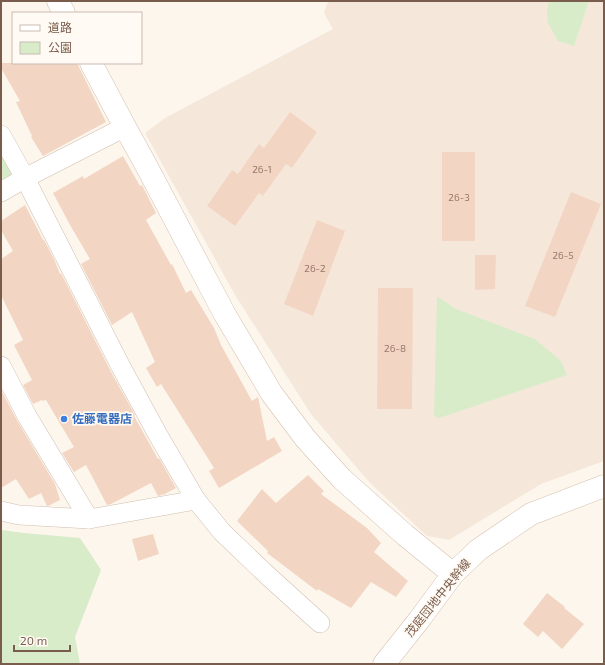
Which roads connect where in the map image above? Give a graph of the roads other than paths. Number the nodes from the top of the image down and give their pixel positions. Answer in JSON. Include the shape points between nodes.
{"nodes":[{"id":1,"x":58,"y":1,"type":"edge"},
{"id":2,"x":64,"y":12,"type":"edge"},
{"id":3,"x":92,"y":64,"type":"edge"},
{"id":4,"x":125,"y":127,"type":"junction"},
{"id":5,"x":1,"y":135,"type":"edge"},
{"id":6,"x":25,"y":178,"type":"junction"},
{"id":7,"x":1,"y":192,"type":"edge"},
{"id":8,"x":1,"y":366,"type":"edge"},
{"id":9,"x":604,"y":486,"type":"edge"},
{"id":10,"x":196,"y":500,"type":"junction"},
{"id":11,"x":1,"y":511,"type":"edge"},
{"id":12,"x":89,"y":519,"type":"junction"},
{"id":13,"x":453,"y":574,"type":"junction"},
{"id":14,"x":320,"y":623,"type":"dead end"},
{"id":15,"x":384,"y":664,"type":"edge"}],
"edges":[{"from":1,"to":2,"type":"street"},
{"from":3,"to":4,"type":"street"},
{"from":4,"to":6,"type":"street"},
{"from":4,"to":13,"type":"street","via":[[224,313],[272,394],[305,438],[342,479]]},
{"from":5,"to":6,"type":"street"},
{"from":6,"to":7,"type":"street"},
{"from":6,"to":10,"type":"street","via":[[120,365]]},
{"from":8,"to":12,"type":"street","via":[[27,416]]},
{"from":9,"to":13,"type":"street","name":"茂庭団地中央幹線","via":[[531,514],[478,550]]},
{"from":10,"to":12,"type":"street"},
{"from":10,"to":14,"type":"street","via":[[222,532]]},
{"from":11,"to":12,"type":"street","via":[[19,515]]},
{"from":13,"to":15,"type":"street","name":"茂庭団地中央幹線"}]}
